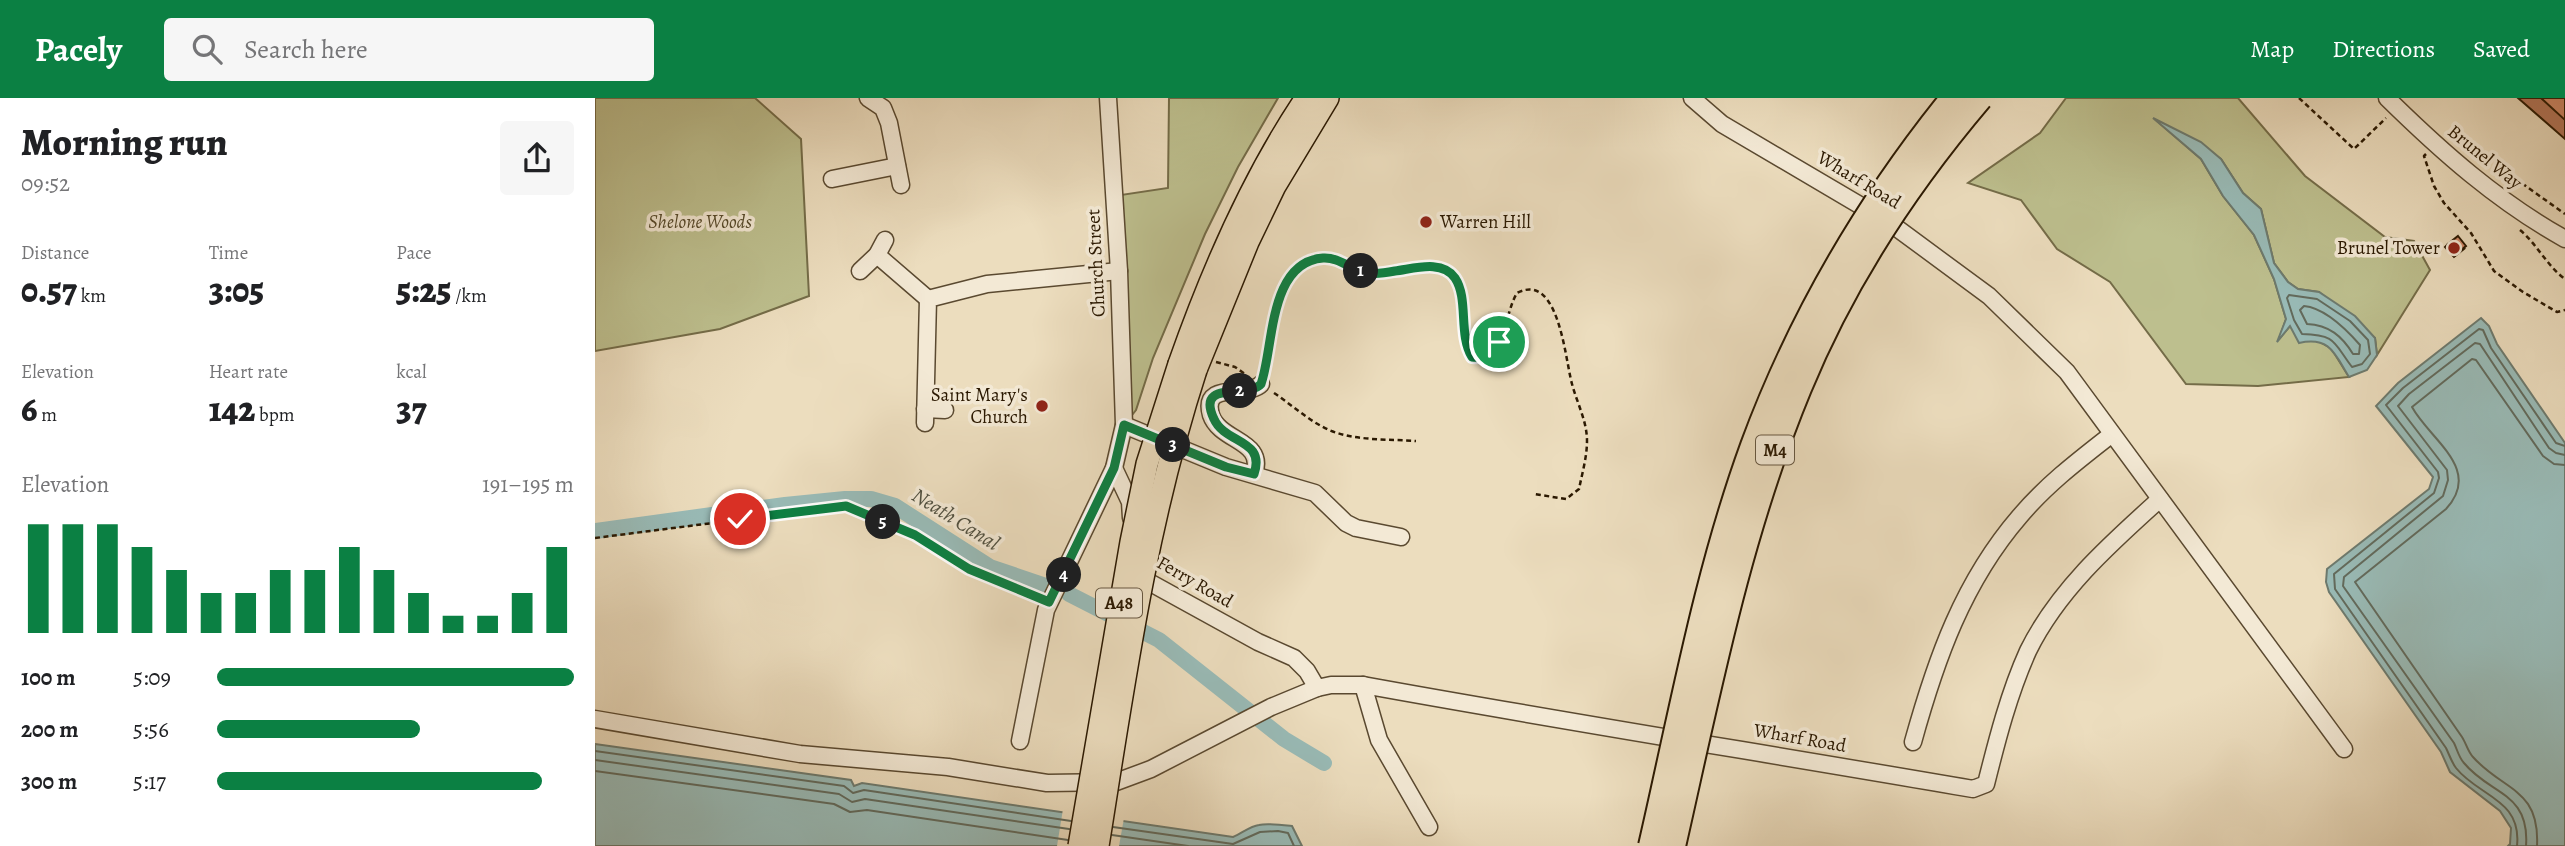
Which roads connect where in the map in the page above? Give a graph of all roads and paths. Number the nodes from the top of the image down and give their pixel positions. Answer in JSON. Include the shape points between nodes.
{"nodes":[{"id":1,"x":868,"y":98,"type":"edge"},
{"id":2,"x":1108,"y":98,"type":"edge"},
{"id":3,"x":1306,"y":98,"type":"edge"},
{"id":4,"x":1328,"y":98,"type":"edge"},
{"id":5,"x":1692,"y":98,"type":"edge"},
{"id":6,"x":1953,"y":98,"type":"edge"},
{"id":7,"x":1980,"y":98,"type":"edge"},
{"id":8,"x":2299,"y":98,"type":"edge"},
{"id":9,"x":2386,"y":98,"type":"edge"},
{"id":10,"x":2388,"y":117,"type":"dead end"},
{"id":11,"x":2430,"y":151,"type":"junction"},
{"id":12,"x":897,"y":166,"type":"junction"},
{"id":13,"x":832,"y":179,"type":"dead end"},
{"id":14,"x":901,"y":186,"type":"dead end"},
{"id":15,"x":2565,"y":214,"type":"edge"},
{"id":16,"x":2565,"y":239,"type":"edge"},
{"id":17,"x":885,"y":240,"type":"dead end"},
{"id":18,"x":877,"y":255,"type":"junction"},
{"id":19,"x":860,"y":271,"type":"dead end"},
{"id":20,"x":1119,"y":271,"type":"junction"},
{"id":21,"x":928,"y":299,"type":"junction"},
{"id":22,"x":2565,"y":310,"type":"edge"},
{"id":23,"x":1197,"y":365,"type":"junction"},
{"id":24,"x":1261,"y":384,"type":"junction"},
{"id":25,"x":945,"y":410,"type":"dead end"},
{"id":26,"x":1124,"y":425,"type":"junction"},
{"id":27,"x":2112,"y":434,"type":"junction"},
{"id":28,"x":1416,"y":441,"type":"dead end"},
{"id":29,"x":1114,"y":468,"type":"junction"},
{"id":30,"x":1254,"y":474,"type":"junction"},
{"id":31,"x":1534,"y":495,"type":"dead end"},
{"id":32,"x":2160,"y":499,"type":"junction"},
{"id":33,"x":1401,"y":537,"type":"dead end"},
{"id":34,"x":595,"y":538,"type":"edge"},
{"id":35,"x":1049,"y":602,"type":"junction"},
{"id":36,"x":1363,"y":685,"type":"junction"},
{"id":37,"x":1317,"y":688,"type":"junction"},
{"id":38,"x":595,"y":719,"type":"edge"},
{"id":39,"x":1020,"y":741,"type":"dead end"},
{"id":40,"x":1913,"y":742,"type":"dead end"},
{"id":41,"x":2344,"y":748,"type":"dead end"},
{"id":42,"x":1429,"y":827,"type":"dead end"},
{"id":43,"x":1080,"y":846,"type":"edge"},
{"id":44,"x":1098,"y":846,"type":"edge"},
{"id":45,"x":1651,"y":846,"type":"edge"},
{"id":46,"x":1673,"y":846,"type":"edge"}],
"edges":[{"from":1,"to":12,"type":"street","via":[[883,108]]},
{"from":2,"to":20,"type":"street","name":"Church Street"},
{"from":3,"to":23,"type":"main road","number":"A48","via":[[1231,236]]},
{"from":4,"to":23,"type":"main road","number":"A48","via":[[1269,197]]},
{"from":5,"to":27,"type":"street","name":"Wharf Road","via":[[1722,124],[1890,223],[1989,296],[2067,372]]},
{"from":6,"to":45,"type":"highway","number":"M4","bridge":true,"via":[[1891,179],[1848,247],[1808,319],[1771,401],[1723,542]]},
{"from":7,"to":46,"type":"highway","number":"M4","bridge":true,"via":[[1878,238],[1799,387],[1740,556]]},
{"from":8,"to":10,"type":"path","via":[[2354,149]]},
{"from":9,"to":11,"type":"street","name":"Brunel Way"},
{"from":11,"to":15,"type":"path","via":[[2449,132]]},
{"from":11,"to":16,"type":"street","name":"Brunel Way"},
{"from":11,"to":22,"type":"path","via":[[2434,186],[2494,271],[2557,312]]},
{"from":12,"to":13,"type":"street"},
{"from":12,"to":14,"type":"street"},
{"from":17,"to":18,"type":"street"},
{"from":18,"to":19,"type":"street"},
{"from":18,"to":21,"type":"street"},
{"from":20,"to":21,"type":"street","via":[[987,284]]},
{"from":20,"to":26,"type":"street","name":"Church Street"},
{"from":21,"to":25,"type":"street","via":[[925,416]]},
{"from":23,"to":24,"type":"path","via":[[1235,367]]},
{"from":23,"to":43,"type":"main road","number":"A48","bridge":true,"via":[[1147,464]]},
{"from":23,"to":44,"type":"main road","number":"A48","bridge":true,"via":[[1147,546]]},
{"from":24,"to":28,"type":"path","via":[[1331,431]]},
{"from":24,"to":30,"type":"street","via":[[1249,392],[1216,394],[1210,403],[1216,425],[1256,455]]},
{"from":24,"to":31,"type":"path","via":[[1279,296],[1310,262],[1334,259],[1373,274],[1441,268],[1455,278],[1467,350],[1480,358],[1494,351],[1517,293],[1532,289],[1546,297],[1557,314],[1587,443],[1579,489],[1566,499]]},
{"from":26,"to":29,"type":"street","name":"Church Street"},
{"from":26,"to":30,"type":"street"},
{"from":27,"to":32,"type":"street","name":"Wharf Road"},
{"from":27,"to":40,"type":"street","via":[[2041,494],[1980,571],[1931,676]]},
{"from":29,"to":35,"type":"street","name":"Church Street"},
{"from":29,"to":37,"type":"street","name":"Ferry Road","via":[[1130,502],[1135,569],[1149,582],[1294,658]]},
{"from":30,"to":33,"type":"street","via":[[1315,493],[1356,528]]},
{"from":32,"to":36,"type":"street","name":"Wharf Road","via":[[2103,550],[2059,601],[2028,651],[1986,784],[1973,789]]},
{"from":32,"to":41,"type":"street","name":"Wharf Road"},
{"from":34,"to":35,"type":"path","via":[[846,506],[915,535],[969,569]]},
{"from":35,"to":39,"type":"street","name":"Church Street"},
{"from":36,"to":37,"type":"street","name":"Wharf Road"},
{"from":36,"to":42,"type":"street","via":[[1379,740]]},
{"from":37,"to":38,"type":"street","name":"Wharf Road","via":[[1151,769],[1117,782],[1074,784],[800,754]]}]}
